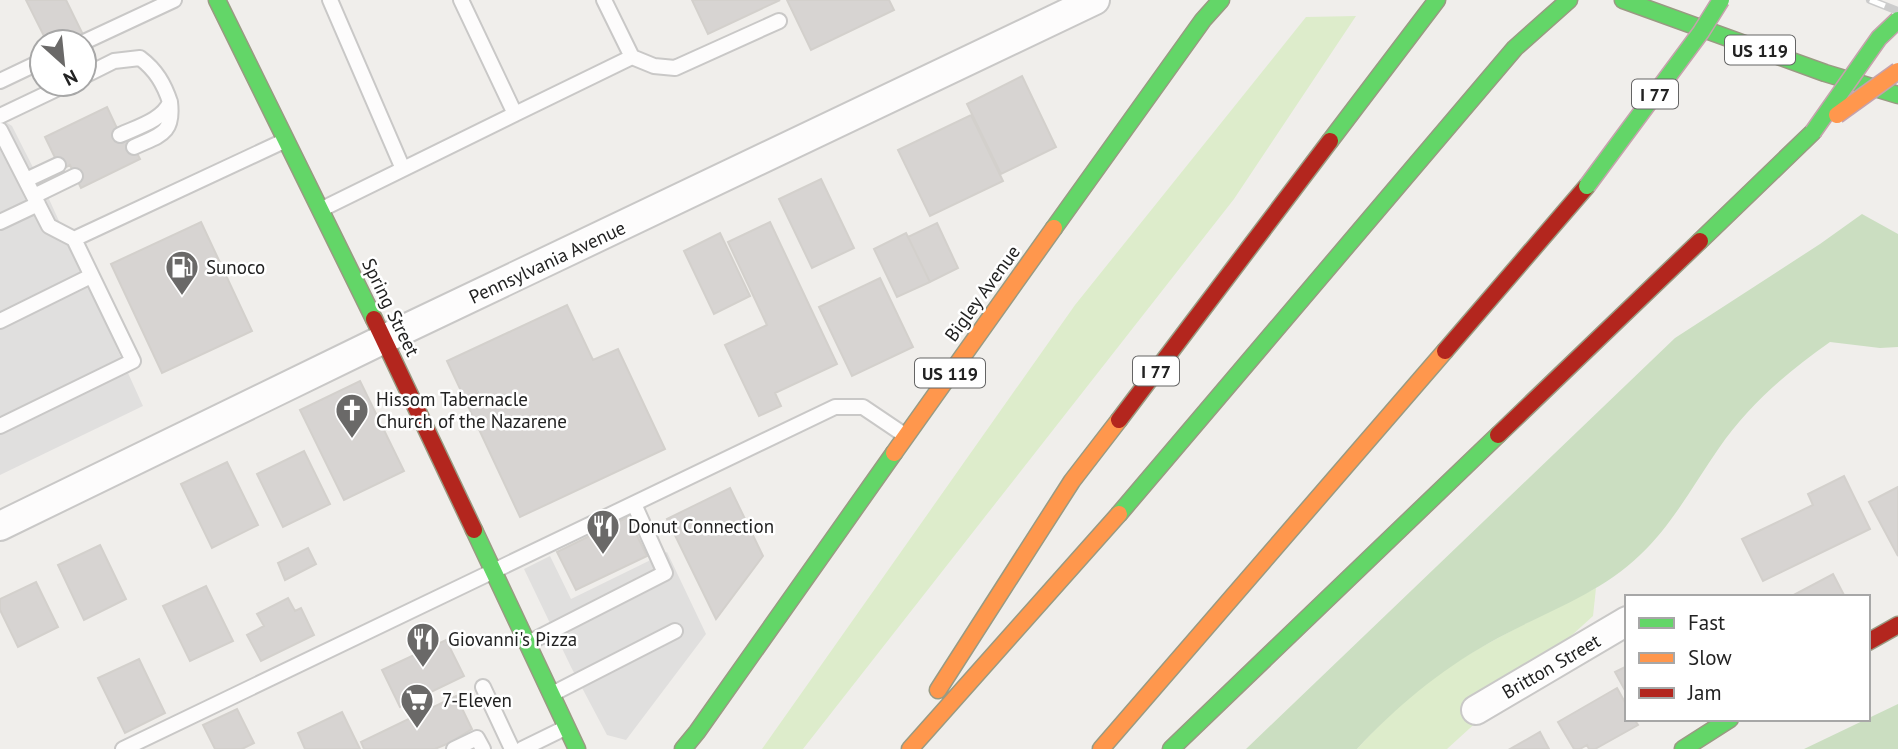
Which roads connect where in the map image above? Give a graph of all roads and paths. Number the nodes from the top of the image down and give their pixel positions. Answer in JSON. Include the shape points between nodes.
{"nodes":[{"id":1,"x":174,"y":0,"type":"edge"},
{"id":2,"x":217,"y":0,"type":"edge"},
{"id":3,"x":330,"y":0,"type":"edge"},
{"id":4,"x":461,"y":0,"type":"edge"},
{"id":5,"x":604,"y":0,"type":"edge"},
{"id":6,"x":1095,"y":0,"type":"edge"},
{"id":7,"x":1221,"y":0,"type":"edge"},
{"id":8,"x":1569,"y":0,"type":"edge"},
{"id":9,"x":1623,"y":0,"type":"edge"},
{"id":10,"x":1721,"y":0,"type":"edge"},
{"id":11,"x":1435,"y":4,"type":"edge"},
{"id":12,"x":1898,"y":20,"type":"edge"},
{"id":13,"x":779,"y":21,"type":"dead end"},
{"id":14,"x":98,"y":35,"type":"edge"},
{"id":15,"x":632,"y":57,"type":"junction"},
{"id":16,"x":28,"y":68,"type":"edge"},
{"id":17,"x":98,"y":69,"type":"edge"},
{"id":18,"x":1898,"y":71,"type":"edge"},
{"id":19,"x":0,"y":81,"type":"edge"},
{"id":20,"x":1898,"y":95,"type":"edge"},
{"id":21,"x":38,"y":98,"type":"edge"},
{"id":22,"x":170,"y":102,"type":"junction"},
{"id":23,"x":515,"y":114,"type":"junction"},
{"id":24,"x":0,"y":116,"type":"edge"},
{"id":25,"x":0,"y":130,"type":"edge"},
{"id":26,"x":1813,"y":132,"type":"junction"},
{"id":27,"x":120,"y":135,"type":"dead end"},
{"id":28,"x":285,"y":141,"type":"junction"},
{"id":29,"x":134,"y":148,"type":"dead end"},
{"id":30,"x":58,"y":165,"type":"dead end"},
{"id":31,"x":403,"y":169,"type":"junction"},
{"id":32,"x":75,"y":176,"type":"dead end"},
{"id":33,"x":26,"y":180,"type":"junction"},
{"id":34,"x":36,"y":200,"type":"junction"},
{"id":35,"x":320,"y":210,"type":"junction"},
{"id":36,"x":0,"y":222,"type":"edge"},
{"id":37,"x":74,"y":239,"type":"junction"},
{"id":38,"x":91,"y":276,"type":"junction"},
{"id":39,"x":0,"y":321,"type":"edge"},
{"id":40,"x":384,"y":339,"type":"junction"},
{"id":41,"x":0,"y":426,"type":"edge"},
{"id":42,"x":906,"y":436,"type":"junction"},
{"id":43,"x":634,"y":504,"type":"junction"},
{"id":44,"x":0,"y":526,"type":"edge"},
{"id":45,"x":493,"y":573,"type":"junction"},
{"id":46,"x":1625,"y":622,"type":"edge"},
{"id":47,"x":1898,"y":625,"type":"edge"},
{"id":48,"x":675,"y":631,"type":"dead end"},
{"id":49,"x":1870,"y":641,"type":"edge"},
{"id":50,"x":527,"y":643,"type":"junction"},
{"id":51,"x":483,"y":687,"type":"dead end"},
{"id":52,"x":551,"y":695,"type":"junction"},
{"id":53,"x":1476,"y":710,"type":"dead end"},
{"id":54,"x":1727,"y":721,"type":"edge"},
{"id":55,"x":566,"y":727,"type":"junction"},
{"id":56,"x":123,"y":749,"type":"edge"},
{"id":57,"x":454,"y":749,"type":"edge"},
{"id":58,"x":483,"y":749,"type":"edge"},
{"id":59,"x":512,"y":749,"type":"edge"},
{"id":60,"x":522,"y":749,"type":"edge"},
{"id":61,"x":577,"y":749,"type":"edge"},
{"id":62,"x":683,"y":749,"type":"edge"},
{"id":63,"x":900,"y":749,"type":"edge"},
{"id":64,"x":911,"y":749,"type":"edge"},
{"id":65,"x":1101,"y":749,"type":"edge"},
{"id":66,"x":1171,"y":749,"type":"edge"},
{"id":67,"x":1682,"y":749,"type":"edge"}],
"edges":[{"from":1,"to":14,"type":"lane"},
{"from":2,"to":28,"type":"main road","name":"Spring Street"},
{"from":3,"to":31,"type":"lane"},
{"from":4,"to":23,"type":"lane"},
{"from":5,"to":15,"type":"lane"},
{"from":6,"to":40,"type":"street","name":"Pennsylvania Avenue"},
{"from":7,"to":42,"type":"main road","name":"Bigley Avenue","number":"US 119"},
{"from":8,"to":64,"type":"main road","via":[[1515,48],[1139,491]]},
{"from":9,"to":20,"type":"main road","number":"US 119"},
{"from":10,"to":65,"type":"main road","number":"I 77","bridge":true,"via":[[1587,186]]},
{"from":11,"to":63,"type":"main road","number":"I 77","via":[[1072,481]]},
{"from":12,"to":26,"type":"main road","bridge":true,"via":[[1878,38]]},
{"from":13,"to":15,"type":"lane","via":[[675,68]]},
{"from":15,"to":23,"type":"lane"},
{"from":16,"to":19,"type":"lane"},
{"from":17,"to":22,"type":"lane","via":[[114,61],[140,58],[159,77]]},
{"from":18,"to":26,"type":"main road","bridge":true},
{"from":21,"to":24,"type":"lane"},
{"from":22,"to":27,"type":"lane","via":[[159,116]]},
{"from":22,"to":29,"type":"lane","via":[[169,127]]},
{"from":23,"to":31,"type":"lane"},
{"from":25,"to":33,"type":"lane"},
{"from":26,"to":66,"type":"main road"},
{"from":28,"to":35,"type":"main road","name":"Spring Street"},
{"from":28,"to":37,"type":"lane"},
{"from":30,"to":33,"type":"lane"},
{"from":31,"to":35,"type":"lane"},
{"from":32,"to":34,"type":"lane"},
{"from":33,"to":34,"type":"lane"},
{"from":34,"to":36,"type":"lane"},
{"from":34,"to":37,"type":"lane","via":[[49,226]]},
{"from":35,"to":40,"type":"main road","name":"Spring Street"},
{"from":37,"to":38,"type":"lane"},
{"from":38,"to":39,"type":"lane"},
{"from":38,"to":41,"type":"lane","via":[[133,361]]},
{"from":40,"to":44,"type":"street","name":"Pennsylvania Avenue"},
{"from":40,"to":45,"type":"main road","name":"Spring Street"},
{"from":42,"to":43,"type":"lane","via":[[863,407],[835,407]]},
{"from":42,"to":62,"type":"main road","name":"Bigley Avenue","number":"US 119"},
{"from":43,"to":45,"type":"lane"},
{"from":43,"to":50,"type":"lane","via":[[665,573]]},
{"from":45,"to":50,"type":"main road","name":"Spring Street"},
{"from":45,"to":56,"type":"lane"},
{"from":46,"to":53,"type":"street","name":"Britton Street"},
{"from":47,"to":49,"type":"main road"},
{"from":48,"to":52,"type":"lane"},
{"from":50,"to":52,"type":"main road","name":"Spring Street"},
{"from":51,"to":59,"type":"lane"},
{"from":52,"to":55,"type":"main road","name":"Spring Street"},
{"from":54,"to":67,"type":"main road"},
{"from":55,"to":60,"type":"lane"},
{"from":55,"to":61,"type":"main road","name":"Spring Street"},
{"from":57,"to":58,"type":"lane","via":[[477,738]]}]}
